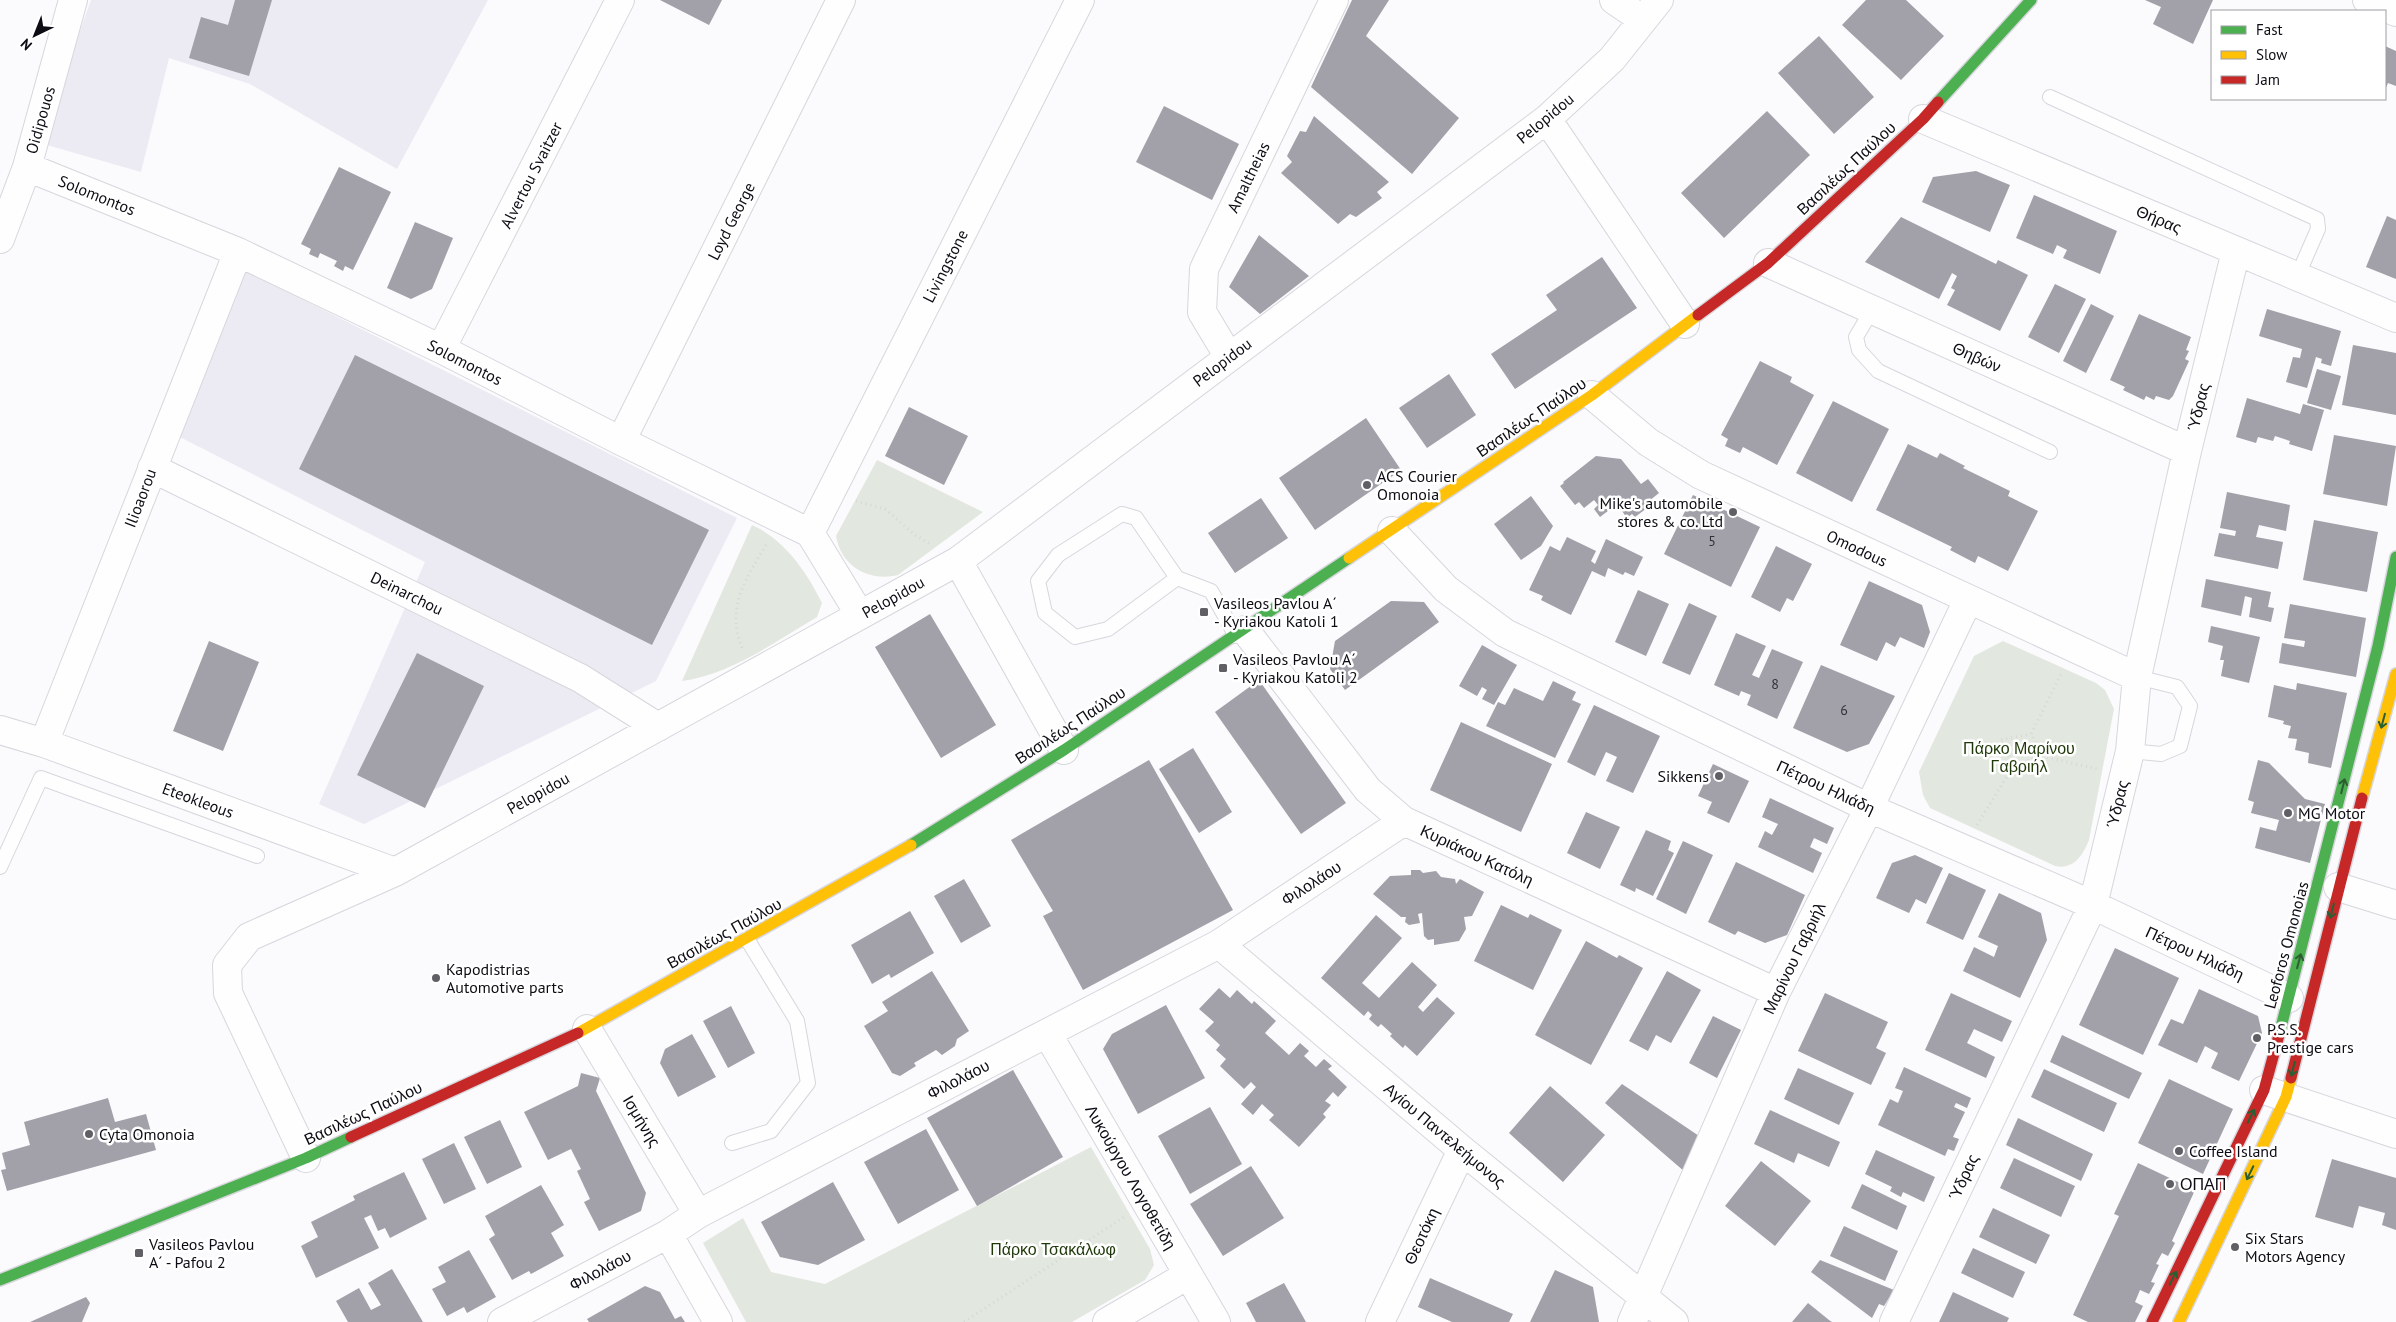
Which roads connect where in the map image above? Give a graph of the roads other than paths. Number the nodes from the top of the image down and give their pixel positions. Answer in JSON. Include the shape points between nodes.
{"nodes":[{"id":1,"x":73,"y":0,"type":"edge"},
{"id":2,"x":620,"y":0,"type":"edge"},
{"id":3,"x":841,"y":0,"type":"edge"},
{"id":4,"x":1080,"y":0,"type":"edge"},
{"id":5,"x":1334,"y":0,"type":"edge"},
{"id":6,"x":1614,"y":0,"type":"edge"},
{"id":7,"x":2031,"y":0,"type":"edge"},
{"id":8,"x":2367,"y":0,"type":"edge"},
{"id":9,"x":1651,"y":10,"type":"edge"},
{"id":10,"x":2396,"y":12,"type":"edge"},
{"id":11,"x":2050,"y":97,"type":"dead end"},
{"id":12,"x":1922,"y":119,"type":"junction"},
{"id":13,"x":1547,"y":120,"type":"junction"},
{"id":14,"x":27,"y":166,"type":"junction"},
{"id":15,"x":0,"y":238,"type":"edge"},
{"id":16,"x":2236,"y":251,"type":"junction"},
{"id":17,"x":238,"y":252,"type":"junction"},
{"id":18,"x":1768,"y":263,"type":"junction"},
{"id":19,"x":2297,"y":276,"type":"junction"},
{"id":20,"x":1872,"y":310,"type":"junction"},
{"id":21,"x":2396,"y":318,"type":"edge"},
{"id":22,"x":1685,"y":324,"type":"junction"},
{"id":23,"x":441,"y":349,"type":"junction"},
{"id":24,"x":1229,"y":357,"type":"junction"},
{"id":25,"x":1592,"y":395,"type":"junction"},
{"id":26,"x":621,"y":441,"type":"junction"},
{"id":27,"x":2187,"y":451,"type":"junction"},
{"id":28,"x":2050,"y":452,"type":"dead end"},
{"id":29,"x":152,"y":468,"type":"junction"},
{"id":30,"x":1392,"y":531,"type":"junction"},
{"id":31,"x":810,"y":533,"type":"junction"},
{"id":32,"x":2396,"y":557,"type":"edge"},
{"id":33,"x":958,"y":561,"type":"junction"},
{"id":34,"x":1177,"y":578,"type":"junction"},
{"id":35,"x":1968,"y":600,"type":"junction"},
{"id":36,"x":860,"y":615,"type":"junction"},
{"id":37,"x":1241,"y":633,"type":"junction"},
{"id":38,"x":2396,"y":674,"type":"edge"},
{"id":39,"x":2137,"y":677,"type":"junction"},
{"id":40,"x":658,"y":727,"type":"junction"},
{"id":41,"x":0,"y":730,"type":"edge"},
{"id":42,"x":44,"y":743,"type":"junction"},
{"id":43,"x":1064,"y":750,"type":"junction"},
{"id":44,"x":2130,"y":751,"type":"junction"},
{"id":45,"x":1870,"y":808,"type":"junction"},
{"id":46,"x":1404,"y":821,"type":"junction"},
{"id":47,"x":257,"y":856,"type":"dead end"},
{"id":48,"x":0,"y":867,"type":"edge"},
{"id":49,"x":395,"y":872,"type":"junction"},
{"id":50,"x":2338,"y":887,"type":"junction"},
{"id":51,"x":2093,"y":905,"type":"junction"},
{"id":52,"x":2396,"y":905,"type":"edge"},
{"id":53,"x":748,"y":939,"type":"junction"},
{"id":54,"x":1219,"y":944,"type":"junction"},
{"id":55,"x":1776,"y":992,"type":"junction"},
{"id":56,"x":2289,"y":998,"type":"junction"},
{"id":57,"x":587,"y":1029,"type":"junction"},
{"id":58,"x":1047,"y":1033,"type":"junction"},
{"id":59,"x":2275,"y":1093,"type":"junction"},
{"id":60,"x":2396,"y":1134,"type":"edge"},
{"id":61,"x":732,"y":1143,"type":"dead end"},
{"id":62,"x":1462,"y":1150,"type":"junction"},
{"id":63,"x":306,"y":1158,"type":"junction"},
{"id":64,"x":698,"y":1214,"type":"junction"},
{"id":65,"x":668,"y":1234,"type":"junction"},
{"id":66,"x":1188,"y":1275,"type":"junction"},
{"id":67,"x":0,"y":1280,"type":"edge"},
{"id":68,"x":1644,"y":1296,"type":"junction"},
{"id":69,"x":502,"y":1322,"type":"edge"},
{"id":70,"x":718,"y":1322,"type":"edge"},
{"id":71,"x":1107,"y":1322,"type":"edge"},
{"id":72,"x":1216,"y":1322,"type":"edge"},
{"id":73,"x":1380,"y":1322,"type":"edge"},
{"id":74,"x":1632,"y":1322,"type":"edge"},
{"id":75,"x":1674,"y":1322,"type":"edge"},
{"id":76,"x":1894,"y":1322,"type":"edge"},
{"id":77,"x":2152,"y":1322,"type":"edge"},
{"id":78,"x":2179,"y":1322,"type":"edge"}],
"edges":[{"from":1,"to":14,"type":"street","name":"Oidipouos"},
{"from":2,"to":23,"type":"street","name":"Alvertou Svaitzer"},
{"from":3,"to":26,"type":"street","name":"Loyd George"},
{"from":4,"to":31,"type":"street","name":"Livingstone"},
{"from":5,"to":24,"type":"street","name":"Amaltheias","via":[[1204,269],[1202,312]]},
{"from":6,"to":9,"type":"street"},
{"from":7,"to":12,"type":"street","name":"Βασιλέως Παύλου"},
{"from":8,"to":10,"type":"street"},
{"from":9,"to":13,"type":"street","name":"Pelopidou","via":[[1612,59]]},
{"from":11,"to":19,"type":"lane","via":[[2317,219],[2318,229]]},
{"from":12,"to":16,"type":"street","name":"Θήρας"},
{"from":12,"to":18,"type":"street","name":"Βασιλέως Παύλου"},
{"from":13,"to":22,"type":"street"},
{"from":13,"to":24,"type":"street","name":"Pelopidou"},
{"from":14,"to":15,"type":"street","name":"Oidipouos"},
{"from":14,"to":17,"type":"street","name":"Solomontos"},
{"from":16,"to":19,"type":"street","name":"Θήρας"},
{"from":16,"to":27,"type":"street","name":"Ύδρας"},
{"from":17,"to":23,"type":"street","name":"Solomontos"},
{"from":17,"to":29,"type":"street","name":"Ilioaorou"},
{"from":18,"to":20,"type":"street","name":"Θηβών"},
{"from":18,"to":22,"type":"street","name":"Βασιλέως Παύλου"},
{"from":19,"to":21,"type":"street","name":"Θήρας"},
{"from":20,"to":27,"type":"street","name":"Θηβών"},
{"from":20,"to":28,"type":"lane","via":[[1856,337],[1859,350],[1878,371]]},
{"from":22,"to":25,"type":"street","name":"Βασιλέως Παύλου"},
{"from":23,"to":26,"type":"street","name":"Solomontos"},
{"from":24,"to":33,"type":"street","name":"Pelopidou"},
{"from":25,"to":30,"type":"street","name":"Βασιλέως Παύλου"},
{"from":25,"to":35,"type":"street","name":"Omodous","via":[[1648,442],[1701,475]]},
{"from":26,"to":31,"type":"street","name":"Solomontos"},
{"from":27,"to":39,"type":"street","name":"Ύδρας"},
{"from":29,"to":40,"type":"street","name":"Deinarchou","via":[[580,678]]},
{"from":29,"to":42,"type":"street","name":"Ilioaorou"},
{"from":30,"to":37,"type":"street","name":"Βασιλέως Παύλου"},
{"from":30,"to":45,"type":"street","name":"Πέτρου Ηλιάδη","via":[[1446,589],[1505,633]]},
{"from":31,"to":36,"type":"street"},
{"from":56,"to":32,"type":"street","name":"Leoforos Omonoias","one_way":true,"via":[[2376,655]]},
{"from":33,"to":36,"type":"street","name":"Pelopidou"},
{"from":33,"to":43,"type":"street"},
{"from":34,"to":34,"type":"lane","via":[[1108,629],[1075,637],[1044,613],[1038,581],[1058,555],[1122,514],[1136,518]]},
{"from":34,"to":37,"type":"lane","via":[[1211,591]]},
{"from":35,"to":39,"type":"street","name":"Omodous"},
{"from":35,"to":45,"type":"street","name":"Μαρίνου Γαβριήλ"},
{"from":36,"to":40,"type":"street","name":"Pelopidou"},
{"from":37,"to":43,"type":"street","name":"Βασιλέως Παύλου"},
{"from":37,"to":46,"type":"street","name":"Κυριάκου Κατόλη","via":[[1368,790]]},
{"from":38,"to":50,"type":"street","name":"Leoforos Omonoias","one_way":true},
{"from":39,"to":44,"type":"street","name":"Ύδρας"},
{"from":39,"to":44,"type":"lane","via":[[2177,687],[2190,706],[2180,746],[2161,754]]},
{"from":40,"to":49,"type":"street","name":"Pelopidou"},
{"from":41,"to":42,"type":"street","name":"Eteokleous"},
{"from":42,"to":49,"type":"street","name":"Eteokleous"},
{"from":43,"to":53,"type":"street","name":"Βασιλέως Παύλου","via":[[891,858]]},
{"from":44,"to":51,"type":"street","name":"Ύδρας"},
{"from":45,"to":51,"type":"street","name":"Πέτρου Ηλιάδη"},
{"from":45,"to":55,"type":"street","name":"Μαρίνου Γαβριήλ"},
{"from":46,"to":54,"type":"street","name":"Φιλολάου"},
{"from":46,"to":55,"type":"street","name":"Κυριάκου Κατόλη"},
{"from":47,"to":48,"type":"lane","via":[[41,778]]},
{"from":49,"to":63,"type":"street","name":"Pelopidou","via":[[249,936],[227,965],[228,993]]},
{"from":50,"to":52,"type":"street"},
{"from":50,"to":59,"type":"street","name":"Leoforos Omonoias","one_way":true},
{"from":51,"to":56,"type":"street","name":"Πέτρου Ηλιάδη"},
{"from":51,"to":76,"type":"street","name":"Ύδρας"},
{"from":53,"to":57,"type":"street","name":"Βασιλέως Παύλου"},
{"from":53,"to":61,"type":"lane","via":[[798,1022],[808,1083],[771,1131]]},
{"from":54,"to":58,"type":"street","name":"Φιλολάου"},
{"from":54,"to":62,"type":"street","name":"Αγίου Παντελεήμονος"},
{"from":55,"to":68,"type":"street","name":"Μαρίνου Γαβριήλ"},
{"from":56,"to":59,"type":"street","name":"Leoforos Omonoias"},
{"from":57,"to":63,"type":"street","name":"Βασιλέως Παύλου"},
{"from":57,"to":64,"type":"street","name":"Ισμήνης"},
{"from":58,"to":64,"type":"street","name":"Φιλολάου"},
{"from":58,"to":66,"type":"street","name":"Λυκούργου Λογοθετίδη"},
{"from":59,"to":60,"type":"street"},
{"from":77,"to":59,"type":"street","name":"Leoforos Omonoias","one_way":true},
{"from":59,"to":78,"type":"street","name":"Leoforos Omonoias","one_way":true},
{"from":62,"to":68,"type":"street","name":"Αγίου Παντελεήμονος"},
{"from":62,"to":73,"type":"street","name":"Θεοτόκη"},
{"from":63,"to":67,"type":"street","name":"Βασιλέως Παύλου"},
{"from":64,"to":65,"type":"street","name":"Φιλολάου"},
{"from":65,"to":69,"type":"street","name":"Φιλολάου"},
{"from":65,"to":70,"type":"street"},
{"from":66,"to":71,"type":"street"},
{"from":66,"to":72,"type":"street","name":"Λυκούργου Λογοθετίδη"},
{"from":68,"to":74,"type":"street","name":"Μαρίνου Γαβριήλ"},
{"from":68,"to":75,"type":"street","name":"Αγίου Παντελεήμονος"}]}
